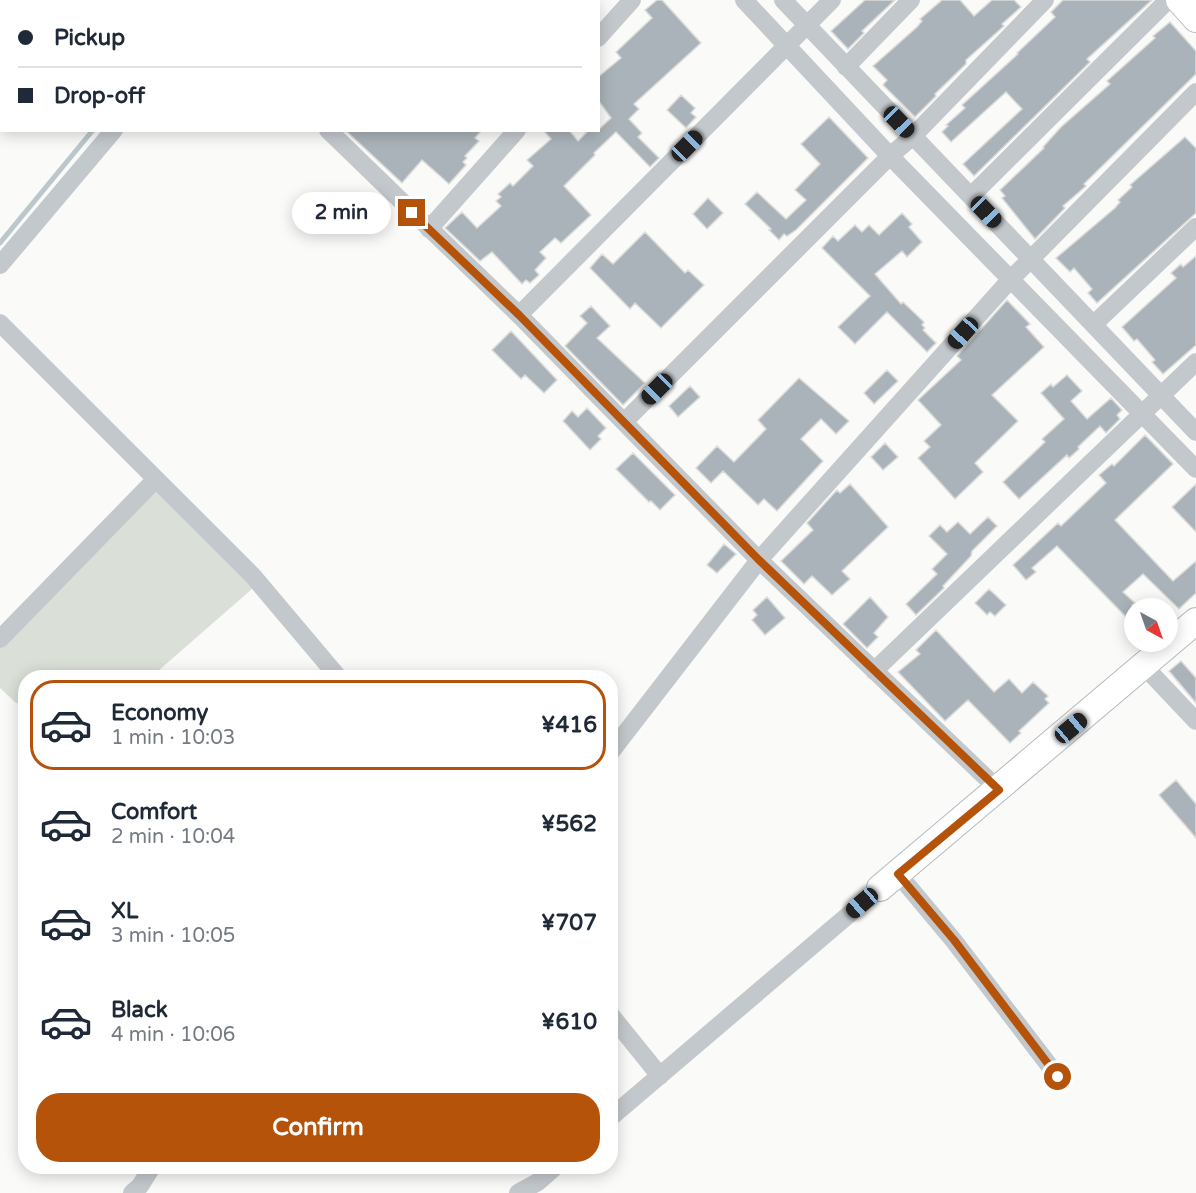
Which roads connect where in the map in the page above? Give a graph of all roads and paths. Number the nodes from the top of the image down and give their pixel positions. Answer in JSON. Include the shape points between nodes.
{"nodes":[{"id":1,"x":632,"y":0,"type":"edge"},
{"id":2,"x":744,"y":0,"type":"edge"},
{"id":3,"x":783,"y":0,"type":"edge"},
{"id":4,"x":832,"y":0,"type":"edge"},
{"id":5,"x":911,"y":0,"type":"edge"},
{"id":6,"x":1045,"y":0,"type":"edge"},
{"id":7,"x":1167,"y":0,"type":"edge"},
{"id":8,"x":1179,"y":0,"type":"edge"},
{"id":9,"x":1196,"y":19,"type":"edge"},
{"id":10,"x":807,"y":26,"type":"junction"},
{"id":11,"x":600,"y":36,"type":"edge"},
{"id":12,"x":788,"y":45,"type":"junction"},
{"id":13,"x":846,"y":67,"type":"junction"},
{"id":14,"x":1196,"y":92,"type":"edge"},
{"id":15,"x":112,"y":132,"type":"edge"},
{"id":16,"x":330,"y":132,"type":"edge"},
{"id":17,"x":515,"y":132,"type":"edge"},
{"id":18,"x":913,"y":136,"type":"junction"},
{"id":19,"x":890,"y":156,"type":"junction"},
{"id":20,"x":971,"y":196,"type":"junction"},
{"id":21,"x":1196,"y":227,"type":"edge"},
{"id":22,"x":429,"y":229,"type":"junction"},
{"id":23,"x":1032,"y":259,"type":"junction"},
{"id":24,"x":0,"y":265,"type":"edge"},
{"id":25,"x":1010,"y":280,"type":"junction"},
{"id":26,"x":519,"y":315,"type":"junction"},
{"id":27,"x":0,"y":323,"type":"edge"},
{"id":28,"x":1094,"y":324,"type":"junction"},
{"id":29,"x":1196,"y":362,"type":"edge"},
{"id":30,"x":1161,"y":395,"type":"junction"},
{"id":31,"x":1142,"y":413,"type":"junction"},
{"id":32,"x":624,"y":422,"type":"junction"},
{"id":33,"x":1196,"y":432,"type":"edge"},
{"id":34,"x":1196,"y":470,"type":"edge"},
{"id":35,"x":155,"y":480,"type":"junction"},
{"id":36,"x":759,"y":560,"type":"junction"},
{"id":37,"x":1196,"y":621,"type":"edge"},
{"id":38,"x":0,"y":639,"type":"edge"},
{"id":39,"x":1144,"y":666,"type":"junction"},
{"id":40,"x":332,"y":670,"type":"edge"},
{"id":41,"x":874,"y":671,"type":"junction"},
{"id":42,"x":1196,"y":721,"type":"edge"},
{"id":43,"x":618,"y":743,"type":"edge"},
{"id":44,"x":999,"y":790,"type":"junction"},
{"id":45,"x":889,"y":881,"type":"junction"},
{"id":46,"x":618,"y":1024,"type":"edge"},
{"id":47,"x":660,"y":1076,"type":"junction"},
{"id":48,"x":1058,"y":1077,"type":"dead end"},
{"id":49,"x":618,"y":1111,"type":"edge"},
{"id":50,"x":148,"y":1174,"type":"edge"},
{"id":51,"x":547,"y":1174,"type":"edge"},
{"id":52,"x":132,"y":1193,"type":"edge"},
{"id":53,"x":518,"y":1193,"type":"edge"}],
"edges":[{"from":1,"to":11,"type":"street"},
{"from":2,"to":12,"type":"street"},
{"from":3,"to":10,"type":"street"},
{"from":4,"to":10,"type":"street"},
{"from":5,"to":13,"type":"street"},
{"from":6,"to":18,"type":"street"},
{"from":7,"to":20,"type":"street"},
{"from":8,"to":9,"type":"street"},
{"from":10,"to":12,"type":"street"},
{"from":10,"to":13,"type":"street"},
{"from":12,"to":19,"type":"street"},
{"from":12,"to":26,"type":"street"},
{"from":13,"to":18,"type":"street"},
{"from":14,"to":23,"type":"street"},
{"from":15,"to":24,"type":"street"},
{"from":16,"to":22,"type":"street"},
{"from":17,"to":22,"type":"street"},
{"from":18,"to":19,"type":"street"},
{"from":18,"to":20,"type":"street"},
{"from":19,"to":25,"type":"street"},
{"from":19,"to":32,"type":"street"},
{"from":20,"to":23,"type":"street"},
{"from":21,"to":28,"type":"street"},
{"from":22,"to":26,"type":"street"},
{"from":23,"to":25,"type":"street"},
{"from":23,"to":28,"type":"street"},
{"from":25,"to":31,"type":"street"},
{"from":25,"to":36,"type":"street"},
{"from":26,"to":32,"type":"street"},
{"from":27,"to":35,"type":"street"},
{"from":28,"to":30,"type":"street"},
{"from":29,"to":30,"type":"street"},
{"from":30,"to":31,"type":"street"},
{"from":30,"to":33,"type":"street"},
{"from":31,"to":34,"type":"street"},
{"from":31,"to":41,"type":"street"},
{"from":32,"to":36,"type":"street"},
{"from":35,"to":38,"type":"street"},
{"from":35,"to":40,"type":"street","via":[[253,576]]},
{"from":36,"to":41,"type":"street"},
{"from":36,"to":43,"type":"street"},
{"from":37,"to":39,"type":"street"},
{"from":39,"to":42,"type":"street"},
{"from":39,"to":44,"type":"street"},
{"from":41,"to":44,"type":"street"},
{"from":44,"to":45,"type":"street"},
{"from":45,"to":47,"type":"street"},
{"from":45,"to":48,"type":"street","via":[[954,940]]},
{"from":46,"to":47,"type":"street"},
{"from":47,"to":49,"type":"street"},
{"from":50,"to":52,"type":"street"},
{"from":51,"to":53,"type":"street"}]}
